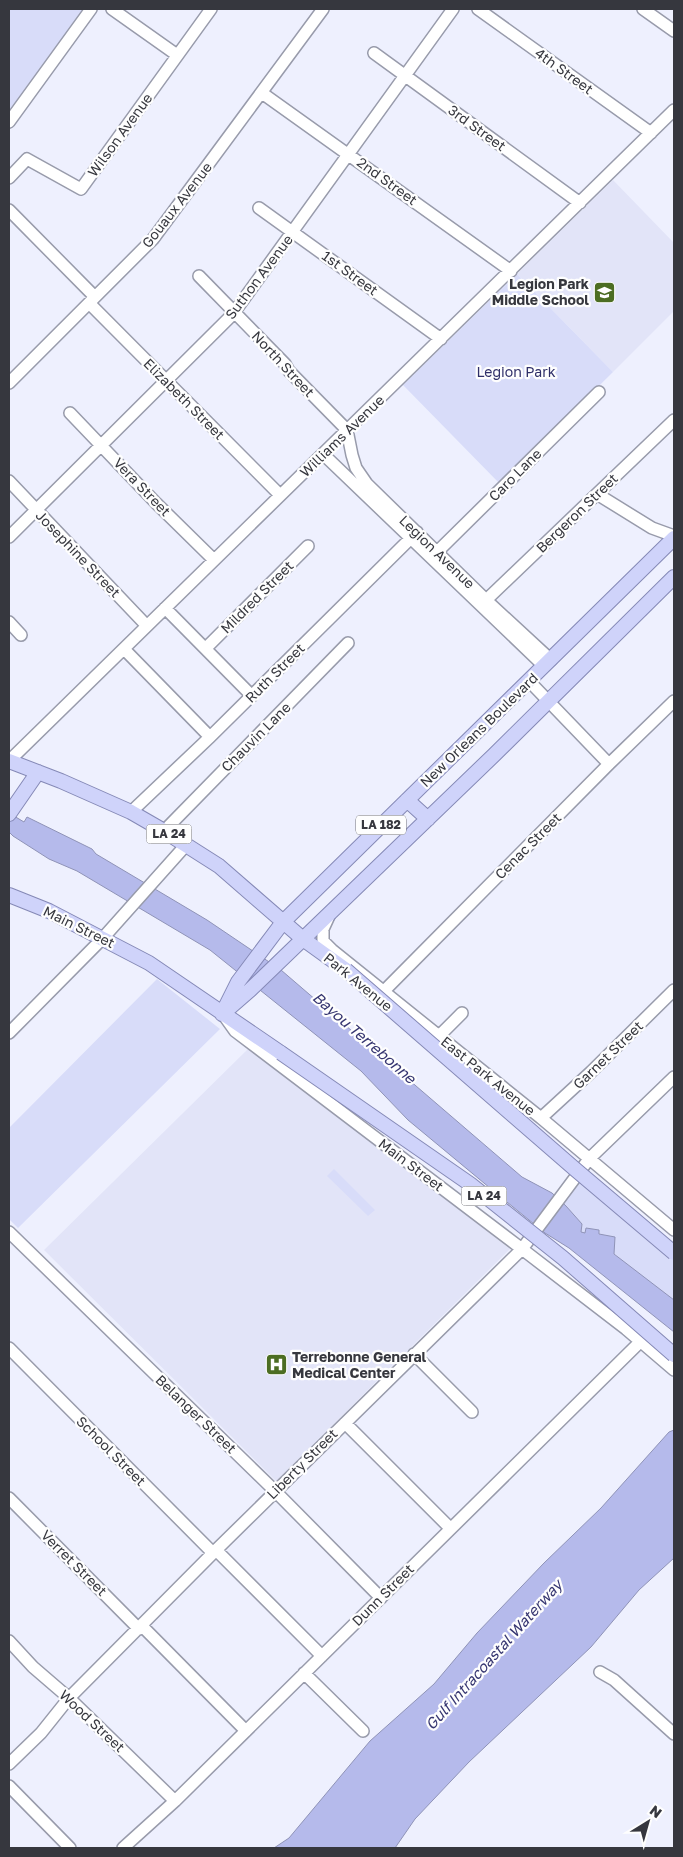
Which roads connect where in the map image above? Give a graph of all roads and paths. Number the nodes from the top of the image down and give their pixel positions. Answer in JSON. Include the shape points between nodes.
{"nodes":[{"id":1,"x":91,"y":9,"type":"edge"},
{"id":2,"x":112,"y":9,"type":"edge"},
{"id":3,"x":211,"y":9,"type":"edge"},
{"id":4,"x":323,"y":9,"type":"edge"},
{"id":5,"x":453,"y":9,"type":"edge"},
{"id":6,"x":478,"y":9,"type":"edge"},
{"id":7,"x":643,"y":9,"type":"edge"},
{"id":8,"x":674,"y":31,"type":"edge"},
{"id":9,"x":374,"y":53,"type":"dead end"},
{"id":10,"x":177,"y":56,"type":"junction"},
{"id":11,"x":405,"y":76,"type":"junction"},
{"id":12,"x":262,"y":93,"type":"junction"},
{"id":13,"x":674,"y":110,"type":"edge"},
{"id":14,"x":9,"y":122,"type":"edge"},
{"id":15,"x":651,"y":133,"type":"junction"},
{"id":16,"x":349,"y":154,"type":"junction"},
{"id":17,"x":9,"y":178,"type":"edge"},
{"id":18,"x":580,"y":203,"type":"junction"},
{"id":19,"x":259,"y":208,"type":"dead end"},
{"id":20,"x":9,"y":210,"type":"edge"},
{"id":21,"x":292,"y":232,"type":"junction"},
{"id":22,"x":511,"y":270,"type":"junction"},
{"id":23,"x":198,"y":276,"type":"dead end"},
{"id":24,"x":92,"y":300,"type":"junction"},
{"id":25,"x":235,"y":312,"type":"junction"},
{"id":26,"x":441,"y":338,"type":"junction"},
{"id":27,"x":11,"y":376,"type":"edge"},
{"id":28,"x":165,"y":380,"type":"junction"},
{"id":29,"x":599,"y":392,"type":"dead end"},
{"id":30,"x":70,"y":413,"type":"dead end"},
{"id":31,"x":674,"y":420,"type":"edge"},
{"id":32,"x":347,"y":430,"type":"junction"},
{"id":33,"x":101,"y":445,"type":"junction"},
{"id":34,"x":323,"y":454,"type":"junction"},
{"id":35,"x":9,"y":481,"type":"edge"},
{"id":36,"x":368,"y":491,"type":"junction"},
{"id":37,"x":597,"y":494,"type":"junction"},
{"id":38,"x":280,"y":495,"type":"junction"},
{"id":39,"x":36,"y":510,"type":"junction"},
{"id":40,"x":414,"y":536,"type":"junction"},
{"id":41,"x":9,"y":537,"type":"edge"},
{"id":42,"x":674,"y":537,"type":"edge"},
{"id":43,"x":308,"y":546,"type":"dead end"},
{"id":44,"x":434,"y":555,"type":"junction"},
{"id":45,"x":214,"y":560,"type":"junction"},
{"id":46,"x":674,"y":577,"type":"edge"},
{"id":47,"x":483,"y":603,"type":"junction"},
{"id":48,"x":165,"y":608,"type":"junction"},
{"id":49,"x":9,"y":622,"type":"edge"},
{"id":50,"x":147,"y":626,"type":"junction"},
{"id":51,"x":21,"y":635,"type":"dead end"},
{"id":52,"x":348,"y":644,"type":"dead end"},
{"id":53,"x":206,"y":648,"type":"junction"},
{"id":54,"x":124,"y":649,"type":"junction"},
{"id":55,"x":547,"y":663,"type":"junction"},
{"id":56,"x":529,"y":681,"type":"junction"},
{"id":57,"x":252,"y":696,"type":"junction"},
{"id":58,"x":548,"y":701,"type":"junction"},
{"id":59,"x":674,"y":701,"type":"edge"},
{"id":60,"x":210,"y":737,"type":"junction"},
{"id":61,"x":9,"y":761,"type":"edge"},
{"id":62,"x":608,"y":764,"type":"junction"},
{"id":63,"x":38,"y":772,"type":"junction"},
{"id":64,"x":407,"y":800,"type":"junction"},
{"id":65,"x":12,"y":811,"type":"edge"},
{"id":66,"x":130,"y":812,"type":"junction"},
{"id":67,"x":428,"y":819,"type":"junction"},
{"id":68,"x":164,"y":830,"type":"junction"},
{"id":69,"x":186,"y":845,"type":"junction"},
{"id":70,"x":9,"y":895,"type":"edge"},
{"id":71,"x":330,"y":914,"type":"junction"},
{"id":72,"x":283,"y":922,"type":"junction"},
{"id":73,"x":103,"y":938,"type":"junction"},
{"id":74,"x":303,"y":939,"type":"junction"},
{"id":75,"x":674,"y":990,"type":"edge"},
{"id":76,"x":382,"y":992,"type":"junction"},
{"id":77,"x":462,"y":1013,"type":"dead end"},
{"id":78,"x":222,"y":1014,"type":"junction"},
{"id":79,"x":9,"y":1033,"type":"edge"},
{"id":80,"x":439,"y":1036,"type":"junction"},
{"id":81,"x":674,"y":1077,"type":"edge"},
{"id":82,"x":541,"y":1118,"type":"junction"},
{"id":83,"x":589,"y":1159,"type":"junction"},
{"id":84,"x":674,"y":1230,"type":"edge"},
{"id":85,"x":9,"y":1232,"type":"edge"},
{"id":86,"x":522,"y":1249,"type":"junction"},
{"id":87,"x":674,"y":1252,"type":"edge"},
{"id":88,"x":641,"y":1341,"type":"junction"},
{"id":89,"x":9,"y":1348,"type":"edge"},
{"id":90,"x":414,"y":1354,"type":"junction"},
{"id":91,"x":674,"y":1355,"type":"edge"},
{"id":92,"x":674,"y":1370,"type":"edge"},
{"id":93,"x":472,"y":1412,"type":"dead end"},
{"id":94,"x":344,"y":1423,"type":"junction"},
{"id":95,"x":275,"y":1491,"type":"junction"},
{"id":96,"x":9,"y":1498,"type":"edge"},
{"id":97,"x":450,"y":1528,"type":"junction"},
{"id":98,"x":215,"y":1552,"type":"junction"},
{"id":99,"x":381,"y":1598,"type":"junction"},
{"id":100,"x":140,"y":1627,"type":"junction"},
{"id":101,"x":9,"y":1641,"type":"edge"},
{"id":102,"x":322,"y":1656,"type":"junction"},
{"id":103,"x":600,"y":1672,"type":"dead end"},
{"id":104,"x":304,"y":1673,"type":"junction"},
{"id":105,"x":69,"y":1698,"type":"junction"},
{"id":106,"x":246,"y":1731,"type":"junction"},
{"id":107,"x":363,"y":1731,"type":"dead end"},
{"id":108,"x":674,"y":1734,"type":"edge"},
{"id":109,"x":9,"y":1764,"type":"edge"},
{"id":110,"x":9,"y":1786,"type":"edge"},
{"id":111,"x":175,"y":1801,"type":"junction"},
{"id":112,"x":70,"y":1848,"type":"edge"},
{"id":113,"x":123,"y":1848,"type":"edge"}],
"edges":[{"from":1,"to":14,"type":"street"},
{"from":2,"to":10,"type":"street"},
{"from":3,"to":10,"type":"street","name":"Wilson Avenue"},
{"from":4,"to":12,"type":"street","name":"Gouaux Avenue"},
{"from":5,"to":11,"type":"street","name":"Suthon Avenue"},
{"from":6,"to":15,"type":"street","name":"4th Street"},
{"from":7,"to":8,"type":"street"},
{"from":9,"to":11,"type":"street","name":"3rd Street"},
{"from":10,"to":17,"type":"street","name":"Wilson Avenue","via":[[81,190],[28,159]]},
{"from":11,"to":16,"type":"street","name":"Suthon Avenue"},
{"from":11,"to":18,"type":"street","name":"3rd Street"},
{"from":12,"to":16,"type":"street","name":"2nd Street"},
{"from":12,"to":24,"type":"street","name":"Gouaux Avenue","via":[[153,239]]},
{"from":13,"to":15,"type":"street","name":"Williams Avenue"},
{"from":15,"to":18,"type":"street","name":"Williams Avenue"},
{"from":16,"to":21,"type":"street","name":"Suthon Avenue"},
{"from":16,"to":22,"type":"street","name":"2nd Street"},
{"from":18,"to":22,"type":"street","name":"Williams Avenue"},
{"from":19,"to":21,"type":"street","name":"1st Street"},
{"from":20,"to":24,"type":"street","name":"Elizabeth Street"},
{"from":21,"to":25,"type":"street","name":"Suthon Avenue"},
{"from":21,"to":26,"type":"street","name":"1st Street"},
{"from":22,"to":26,"type":"street","name":"Williams Avenue"},
{"from":23,"to":25,"type":"street","name":"North Street"},
{"from":24,"to":27,"type":"street","name":"Gouaux Avenue"},
{"from":24,"to":28,"type":"street","name":"Elizabeth Street"},
{"from":25,"to":28,"type":"street","name":"Suthon Avenue"},
{"from":25,"to":32,"type":"street","name":"North Street"},
{"from":26,"to":32,"type":"street","name":"Williams Avenue"},
{"from":28,"to":33,"type":"street","name":"Suthon Avenue"},
{"from":28,"to":38,"type":"street","name":"Elizabeth Street"},
{"from":29,"to":44,"type":"street","name":"Caro Lane"},
{"from":30,"to":33,"type":"street","name":"Vera Street"},
{"from":31,"to":37,"type":"street","name":"Bergeron Street"},
{"from":32,"to":34,"type":"street","name":"Williams Avenue"},
{"from":32,"to":36,"type":"street","name":"Legion Avenue","via":[[356,468]]},
{"from":33,"to":39,"type":"street","name":"Suthon Avenue"},
{"from":33,"to":45,"type":"street","name":"Vera Street"},
{"from":34,"to":36,"type":"street","name":"Legion Avenue"},
{"from":34,"to":38,"type":"street","name":"Williams Avenue"},
{"from":35,"to":39,"type":"street","name":"Josephine Street"},
{"from":36,"to":40,"type":"street","name":"Legion Avenue"},
{"from":37,"to":42,"type":"street","via":[[652,528]]},
{"from":37,"to":47,"type":"street","name":"Bergeron Street"},
{"from":38,"to":45,"type":"street","name":"Williams Avenue"},
{"from":39,"to":41,"type":"street","name":"Suthon Avenue"},
{"from":39,"to":50,"type":"street","name":"Josephine Street"},
{"from":40,"to":44,"type":"street","name":"Legion Avenue"},
{"from":40,"to":57,"type":"street","name":"Ruth Street"},
{"from":42,"to":55,"type":"main road","name":"New Orleans Boulevard","number":"LA 182"},
{"from":43,"to":53,"type":"street","name":"Mildred Street"},
{"from":44,"to":47,"type":"street","name":"Legion Avenue"},
{"from":45,"to":48,"type":"street","name":"Williams Avenue"},
{"from":46,"to":58,"type":"main road","name":"New Orleans Boulevard","number":"LA 182"},
{"from":47,"to":55,"type":"street","name":"Legion Avenue"},
{"from":48,"to":50,"type":"street","name":"Williams Avenue"},
{"from":48,"to":53,"type":"street"},
{"from":49,"to":51,"type":"street"},
{"from":50,"to":54,"type":"street","name":"Williams Avenue"},
{"from":52,"to":68,"type":"street","name":"Chauvin Lane"},
{"from":53,"to":57,"type":"street"},
{"from":54,"to":60,"type":"street"},
{"from":54,"to":61,"type":"street","name":"Williams Avenue"},
{"from":55,"to":56,"type":"main road","name":"New Orleans Boulevard","number":"LA 182"},
{"from":56,"to":58,"type":"street"},
{"from":56,"to":64,"type":"main road","name":"New Orleans Boulevard","number":"LA 182"},
{"from":57,"to":60,"type":"street","name":"Ruth Street"},
{"from":58,"to":62,"type":"street"},
{"from":58,"to":67,"type":"main road","name":"New Orleans Boulevard","number":"LA 182"},
{"from":59,"to":62,"type":"street","name":"Cenac Street"},
{"from":60,"to":66,"type":"street","name":"Ruth Street"},
{"from":61,"to":63,"type":"main road","name":"Park Avenue","number":"LA 24"},
{"from":62,"to":76,"type":"street","name":"Cenac Street"},
{"from":63,"to":65,"type":"main road"},
{"from":63,"to":66,"type":"main road","name":"Park Avenue","number":"LA 24"},
{"from":64,"to":67,"type":"main road"},
{"from":64,"to":72,"type":"main road","name":"New Orleans Boulevard","number":"LA 182"},
{"from":66,"to":68,"type":"main road","name":"Park Avenue","number":"LA 24"},
{"from":67,"to":71,"type":"main road","name":"New Orleans Boulevard","number":"LA 182"},
{"from":68,"to":69,"type":"main road","name":"Park Avenue","number":"LA 24"},
{"from":69,"to":72,"type":"main road","name":"Park Avenue","number":"LA 24","via":[[219,866]]},
{"from":69,"to":73,"type":"street"},
{"from":70,"to":73,"type":"main road","name":"Main Street","number":"LA 24"},
{"from":71,"to":74,"type":"main road","name":"New Orleans Boulevard","number":"LA 182"},
{"from":71,"to":76,"type":"street","name":"East Park Avenue","via":[[323,929],[323,941]]},
{"from":72,"to":74,"type":"main road","name":"Park Avenue","number":"LA 24"},
{"from":72,"to":78,"type":"main road","number":"LA 182","via":[[238,982]]},
{"from":73,"to":78,"type":"main road","name":"Main Street","number":"LA 24","via":[[149,963]]},
{"from":73,"to":79,"type":"street"},
{"from":74,"to":78,"type":"main road","number":"LA 182"},
{"from":74,"to":87,"type":"main road","name":"Park Avenue","number":"LA 24","bridge":true,"via":[[346,970]]},
{"from":75,"to":82,"type":"street","name":"Garnet Street"},
{"from":76,"to":80,"type":"street","name":"East Park Avenue"},
{"from":77,"to":80,"type":"street"},
{"from":78,"to":86,"type":"street","name":"Main Street","via":[[235,1030]]},
{"from":78,"to":91,"type":"main road","name":"Main Street","number":"LA 24","bridge":true,"via":[[470,1184],[563,1258]]},
{"from":80,"to":82,"type":"street","name":"East Park Avenue"},
{"from":81,"to":83,"type":"street","name":"Liberty Street"},
{"from":82,"to":83,"type":"street","name":"East Park Avenue"},
{"from":83,"to":84,"type":"street","name":"East Park Avenue"},
{"from":83,"to":86,"type":"street","name":"Liberty Street"},
{"from":85,"to":95,"type":"street","name":"Belanger Street"},
{"from":86,"to":88,"type":"street","name":"Main Street"},
{"from":86,"to":90,"type":"street","name":"Liberty Street"},
{"from":88,"to":92,"type":"street","name":"Main Street"},
{"from":88,"to":97,"type":"street","name":"Dunn Street"},
{"from":89,"to":98,"type":"street","name":"School Street"},
{"from":90,"to":93,"type":"street"},
{"from":90,"to":94,"type":"street","name":"Liberty Street"},
{"from":94,"to":95,"type":"street","name":"Liberty Street"},
{"from":94,"to":97,"type":"street"},
{"from":95,"to":98,"type":"street","name":"Liberty Street"},
{"from":95,"to":99,"type":"street","name":"Belanger Street"},
{"from":96,"to":100,"type":"street","name":"Verret Street"},
{"from":97,"to":99,"type":"street","name":"Dunn Street"},
{"from":98,"to":100,"type":"street","name":"Liberty Street"},
{"from":98,"to":102,"type":"street","name":"School Street"},
{"from":99,"to":102,"type":"street","name":"Dunn Street"},
{"from":100,"to":105,"type":"street","name":"Liberty Street"},
{"from":100,"to":106,"type":"street","name":"Verret Street"},
{"from":101,"to":105,"type":"street","name":"Wood Street"},
{"from":102,"to":104,"type":"street","name":"Dunn Street"},
{"from":103,"to":108,"type":"street","via":[[614,1680]]},
{"from":104,"to":106,"type":"street","name":"Dunn Street"},
{"from":104,"to":107,"type":"street"},
{"from":105,"to":109,"type":"street","name":"Liberty Street","via":[[41,1733]]},
{"from":105,"to":111,"type":"street","name":"Wood Street"},
{"from":106,"to":111,"type":"street","name":"Dunn Street"},
{"from":110,"to":112,"type":"street"},
{"from":111,"to":113,"type":"street","name":"Dunn Street"}]}
